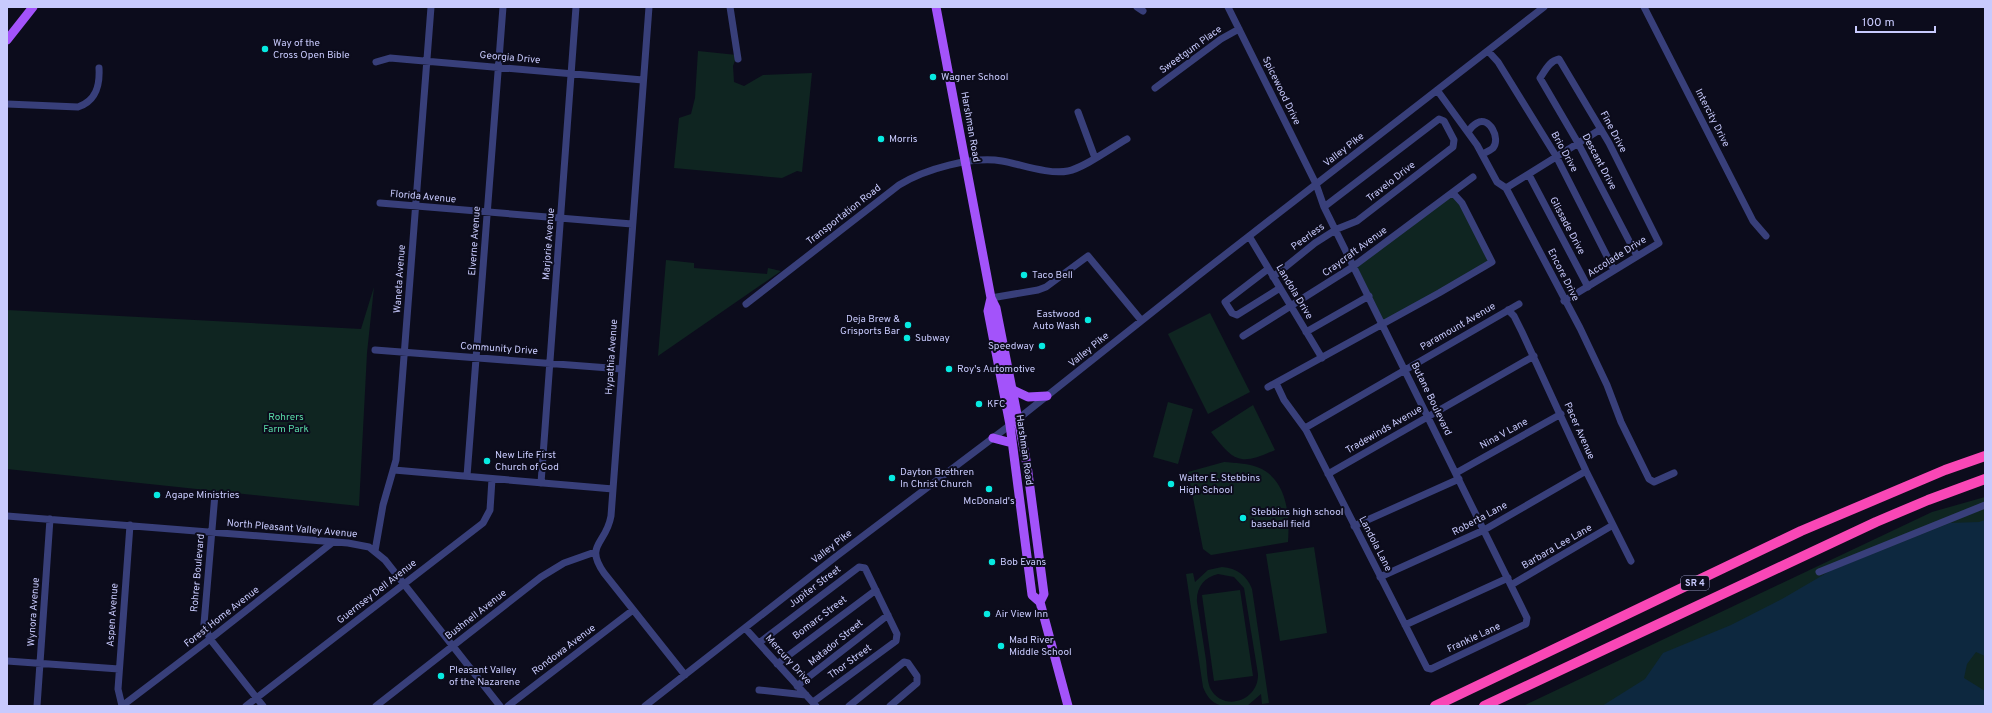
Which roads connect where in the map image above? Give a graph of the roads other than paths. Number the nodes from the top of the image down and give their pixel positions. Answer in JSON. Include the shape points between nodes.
{"nodes":[{"id":1,"x":33,"y":7,"type":"edge"},
{"id":2,"x":431,"y":7,"type":"edge"},
{"id":3,"x":503,"y":7,"type":"edge"},
{"id":4,"x":576,"y":7,"type":"edge"},
{"id":5,"x":649,"y":7,"type":"edge"},
{"id":6,"x":730,"y":7,"type":"edge"},
{"id":7,"x":936,"y":7,"type":"edge"},
{"id":8,"x":1228,"y":7,"type":"edge"},
{"id":9,"x":1544,"y":7,"type":"edge"},
{"id":10,"x":1644,"y":7,"type":"edge"},
{"id":11,"x":1239,"y":29,"type":"junction"},
{"id":12,"x":7,"y":40,"type":"edge"},
{"id":13,"x":1488,"y":51,"type":"junction"},
{"id":14,"x":738,"y":59,"type":"dead end"},
{"id":15,"x":427,"y":61,"type":"junction"},
{"id":16,"x":376,"y":62,"type":"dead end"},
{"id":17,"x":498,"y":67,"type":"junction"},
{"id":18,"x":99,"y":68,"type":"dead end"},
{"id":19,"x":571,"y":73,"type":"junction"},
{"id":20,"x":1540,"y":78,"type":"joint"},
{"id":21,"x":643,"y":80,"type":"junction"},
{"id":22,"x":1155,"y":88,"type":"dead end"},
{"id":23,"x":1437,"y":90,"type":"junction"},
{"id":24,"x":7,"y":104,"type":"edge"},
{"id":25,"x":1078,"y":112,"type":"dead end"},
{"id":26,"x":1601,"y":129,"type":"junction"},
{"id":27,"x":1468,"y":132,"type":"junction"},
{"id":28,"x":1127,"y":139,"type":"dead end"},
{"id":29,"x":1578,"y":143,"type":"junction"},
{"id":30,"x":1482,"y":154,"type":"junction"},
{"id":31,"x":1556,"y":156,"type":"junction"},
{"id":32,"x":1095,"y":158,"type":"junction"},
{"id":33,"x":965,"y":162,"type":"junction"},
{"id":34,"x":1529,"y":175,"type":"junction"},
{"id":35,"x":1473,"y":177,"type":"dead end"},
{"id":36,"x":1316,"y":184,"type":"junction"},
{"id":37,"x":1506,"y":188,"type":"junction"},
{"id":38,"x":1453,"y":193,"type":"junction"},
{"id":39,"x":380,"y":203,"type":"dead end"},
{"id":40,"x":416,"y":207,"type":"junction"},
{"id":41,"x":1324,"y":207,"type":"junction"},
{"id":42,"x":487,"y":213,"type":"junction"},
{"id":43,"x":561,"y":219,"type":"junction"},
{"id":44,"x":632,"y":224,"type":"junction"},
{"id":45,"x":1337,"y":229,"type":"junction"},
{"id":46,"x":1249,"y":236,"type":"junction"},
{"id":47,"x":1766,"y":236,"type":"dead end"},
{"id":48,"x":1659,"y":243,"type":"joint"},
{"id":49,"x":1637,"y":256,"type":"junction"},
{"id":50,"x":1354,"y":265,"type":"junction"},
{"id":51,"x":1268,"y":269,"type":"junction"},
{"id":52,"x":1614,"y":270,"type":"junction"},
{"id":53,"x":1273,"y":277,"type":"junction"},
{"id":54,"x":1588,"y":287,"type":"junction"},
{"id":55,"x":1280,"y":288,"type":"junction"},
{"id":56,"x":1369,"y":296,"type":"junction"},
{"id":57,"x":991,"y":298,"type":"junction"},
{"id":58,"x":1564,"y":301,"type":"junction"},
{"id":59,"x":746,"y":304,"type":"dead end"},
{"id":60,"x":1519,"y":304,"type":"dead end"},
{"id":61,"x":1291,"y":307,"type":"junction"},
{"id":62,"x":1508,"y":310,"type":"junction"},
{"id":63,"x":1141,"y":320,"type":"junction"},
{"id":64,"x":1383,"y":323,"type":"junction"},
{"id":65,"x":1306,"y":332,"type":"junction"},
{"id":66,"x":1243,"y":336,"type":"dead end"},
{"id":67,"x":375,"y":350,"type":"dead end"},
{"id":68,"x":404,"y":352,"type":"junction"},
{"id":69,"x":1534,"y":356,"type":"junction"},
{"id":70,"x":476,"y":358,"type":"junction"},
{"id":71,"x":1322,"y":358,"type":"junction"},
{"id":72,"x":550,"y":363,"type":"junction"},
{"id":73,"x":622,"y":369,"type":"junction"},
{"id":74,"x":1405,"y":369,"type":"junction"},
{"id":75,"x":1276,"y":383,"type":"junction"},
{"id":76,"x":1268,"y":387,"type":"dead end"},
{"id":77,"x":1013,"y":390,"type":"junction"},
{"id":78,"x":1047,"y":396,"type":"junction"},
{"id":79,"x":1561,"y":414,"type":"junction"},
{"id":80,"x":1428,"y":416,"type":"junction"},
{"id":81,"x":1018,"y":419,"type":"junction"},
{"id":82,"x":1010,"y":425,"type":"junction"},
{"id":83,"x":1305,"y":428,"type":"junction"},
{"id":84,"x":993,"y":438,"type":"junction"},
{"id":85,"x":1012,"y":443,"type":"junction"},
{"id":86,"x":1985,"y":456,"type":"edge"},
{"id":87,"x":394,"y":470,"type":"junction"},
{"id":88,"x":1586,"y":471,"type":"junction"},
{"id":89,"x":1674,"y":473,"type":"dead end"},
{"id":90,"x":1328,"y":474,"type":"junction"},
{"id":91,"x":467,"y":476,"type":"junction"},
{"id":92,"x":1458,"y":476,"type":"junction"},
{"id":93,"x":492,"y":478,"type":"junction"},
{"id":94,"x":1985,"y":479,"type":"edge"},
{"id":95,"x":541,"y":483,"type":"junction"},
{"id":96,"x":612,"y":489,"type":"junction"},
{"id":97,"x":215,"y":494,"type":"dead end"},
{"id":98,"x":1985,"y":505,"type":"edge"},
{"id":99,"x":7,"y":516,"type":"edge"},
{"id":100,"x":50,"y":519,"type":"junction"},
{"id":101,"x":130,"y":526,"type":"junction"},
{"id":102,"x":1354,"y":526,"type":"junction"},
{"id":103,"x":1613,"y":526,"type":"junction"},
{"id":104,"x":1484,"y":530,"type":"junction"},
{"id":105,"x":211,"y":532,"type":"junction"},
{"id":106,"x":333,"y":542,"type":"junction"},
{"id":107,"x":375,"y":551,"type":"junction"},
{"id":108,"x":595,"y":552,"type":"junction"},
{"id":109,"x":1631,"y":562,"type":"dead end"},
{"id":110,"x":1819,"y":572,"type":"dead end"},
{"id":111,"x":1380,"y":577,"type":"junction"},
{"id":112,"x":1509,"y":582,"type":"junction"},
{"id":113,"x":404,"y":584,"type":"junction"},
{"id":114,"x":876,"y":590,"type":"junction"},
{"id":115,"x":1040,"y":602,"type":"junction"},
{"id":116,"x":633,"y":610,"type":"junction"},
{"id":117,"x":888,"y":615,"type":"junction"},
{"id":118,"x":1527,"y":622,"type":"joint"},
{"id":119,"x":1405,"y":625,"type":"junction"},
{"id":120,"x":745,"y":628,"type":"junction"},
{"id":121,"x":210,"y":639,"type":"junction"},
{"id":122,"x":759,"y":642,"type":"junction"},
{"id":123,"x":453,"y":646,"type":"junction"},
{"id":124,"x":7,"y":660,"type":"edge"},
{"id":125,"x":41,"y":663,"type":"junction"},
{"id":126,"x":777,"y":664,"type":"junction"},
{"id":127,"x":1427,"y":668,"type":"joint"},
{"id":128,"x":119,"y":669,"type":"junction"},
{"id":129,"x":685,"y":675,"type":"junction"},
{"id":130,"x":798,"y":686,"type":"junction"},
{"id":131,"x":759,"y":690,"type":"dead end"},
{"id":132,"x":806,"y":695,"type":"junction"},
{"id":133,"x":256,"y":698,"type":"junction"},
{"id":134,"x":815,"y":704,"type":"edge"},
{"id":135,"x":37,"y":706,"type":"edge"},
{"id":136,"x":122,"y":706,"type":"edge"},
{"id":137,"x":246,"y":706,"type":"edge"},
{"id":138,"x":263,"y":706,"type":"edge"},
{"id":139,"x":376,"y":706,"type":"edge"},
{"id":140,"x":500,"y":706,"type":"edge"},
{"id":141,"x":508,"y":706,"type":"edge"},
{"id":142,"x":645,"y":706,"type":"edge"},
{"id":143,"x":849,"y":706,"type":"edge"},
{"id":144,"x":890,"y":706,"type":"edge"},
{"id":145,"x":1068,"y":706,"type":"edge"},
{"id":146,"x":1435,"y":706,"type":"edge"},
{"id":147,"x":1484,"y":706,"type":"edge"}],
"edges":[{"from":1,"to":12,"type":"main road"},
{"from":2,"to":15,"type":"street","name":"Waneta Avenue"},
{"from":3,"to":17,"type":"street","name":"Elverne Avenue"},
{"from":4,"to":19,"type":"street","name":"Marjorie Avenue"},
{"from":5,"to":21,"type":"street","name":"Hypathia Avenue"},
{"from":6,"to":14,"type":"street"},
{"from":7,"to":33,"type":"main road","name":"Harshman Road"},
{"from":8,"to":11,"type":"street","name":"Spicewood Drive"},
{"from":9,"to":13,"type":"street","name":"Valley Pike"},
{"from":10,"to":47,"type":"street","name":"Intercity Drive","via":[[1753,221]]},
{"from":11,"to":22,"type":"street","name":"Sweetgum Place","via":[[1221,39]]},
{"from":11,"to":36,"type":"street","name":"Spicewood Drive"},
{"from":13,"to":23,"type":"street","name":"Valley Pike"},
{"from":13,"to":31,"type":"street","name":"Brio Drive","via":[[1498,62]]},
{"from":15,"to":16,"type":"street","name":"Georgia Drive","via":[[390,58]]},
{"from":15,"to":17,"type":"street","name":"Georgia Drive"},
{"from":15,"to":40,"type":"street","name":"Waneta Avenue"},
{"from":17,"to":19,"type":"street","name":"Georgia Drive"},
{"from":17,"to":42,"type":"street","name":"Elverne Avenue"},
{"from":18,"to":24,"type":"street","via":[[99,82],[95,94],[83,105]]},
{"from":19,"to":21,"type":"street","name":"Georgia Drive"},
{"from":19,"to":43,"type":"street","name":"Marjorie Avenue"},
{"from":20,"to":26,"type":"street","name":"Fine Drive","via":[[1550,63],[1559,59]]},
{"from":20,"to":29,"type":"street","name":"Descant Drive"},
{"from":21,"to":44,"type":"street","name":"Hypathia Avenue"},
{"from":23,"to":27,"type":"street","name":"Encore Drive"},
{"from":23,"to":36,"type":"street","name":"Valley Pike"},
{"from":25,"to":32,"type":"street"},
{"from":26,"to":29,"type":"street"},
{"from":26,"to":48,"type":"street","name":"Fine Drive"},
{"from":27,"to":30,"type":"street","name":"Encore Drive"},
{"from":27,"to":30,"type":"street","via":[[1476,123],[1481,122],[1487,123],[1493,129],[1495,145]]},
{"from":28,"to":32,"type":"street","name":"Transportation Road"},
{"from":29,"to":31,"type":"street"},
{"from":29,"to":49,"type":"street","name":"Descant Drive"},
{"from":30,"to":37,"type":"street","name":"Encore Drive","via":[[1497,182]]},
{"from":31,"to":34,"type":"street"},
{"from":31,"to":52,"type":"street","name":"Brio Drive"},
{"from":32,"to":33,"type":"street","name":"Transportation Road","via":[[1067,172],[1048,171],[1000,160]]},
{"from":33,"to":57,"type":"main road","name":"Harshman Road"},
{"from":33,"to":59,"type":"street","name":"Transportation Road","via":[[928,171],[899,185]]},
{"from":34,"to":37,"type":"street"},
{"from":34,"to":54,"type":"street","name":"Glissade Drive"},
{"from":35,"to":38,"type":"street","name":"Craycraft Avenue"},
{"from":36,"to":41,"type":"street","name":"Butane Boulevard"},
{"from":36,"to":46,"type":"street","name":"Valley Pike"},
{"from":37,"to":58,"type":"street","name":"Encore Drive"},
{"from":38,"to":50,"type":"street","name":"Craycraft Avenue"},
{"from":38,"to":64,"type":"street","via":[[1462,203],[1492,262]]},
{"from":39,"to":40,"type":"street","name":"Florida Avenue"},
{"from":40,"to":42,"type":"street","name":"Florida Avenue"},
{"from":40,"to":68,"type":"street","name":"Waneta Avenue"},
{"from":41,"to":45,"type":"street","name":"Butane Boulevard"},
{"from":41,"to":45,"type":"street","name":"Travelo Drive","via":[[1439,119],[1444,120],[1454,144],[1357,221]]},
{"from":42,"to":43,"type":"street","name":"Florida Avenue"},
{"from":42,"to":70,"type":"street","name":"Elverne Avenue"},
{"from":43,"to":44,"type":"street","name":"Florida Avenue"},
{"from":43,"to":72,"type":"street","name":"Marjorie Avenue"},
{"from":44,"to":73,"type":"street","name":"Hypathia Avenue"},
{"from":45,"to":50,"type":"street","name":"Butane Boulevard"},
{"from":45,"to":53,"type":"street","name":"Peerless","via":[[1315,242]]},
{"from":46,"to":51,"type":"street","name":"Landola Drive"},
{"from":46,"to":63,"type":"street","name":"Valley Pike"},
{"from":48,"to":49,"type":"street","name":"Accolade Drive"},
{"from":49,"to":52,"type":"street","name":"Accolade Drive"},
{"from":50,"to":56,"type":"street","name":"Butane Boulevard"},
{"from":50,"to":61,"type":"street","name":"Craycraft Avenue"},
{"from":51,"to":53,"type":"street","name":"Landola Drive"},
{"from":51,"to":55,"type":"street","via":[[1225,302],[1232,313],[1237,315]]},
{"from":52,"to":54,"type":"street","name":"Accolade Drive"},
{"from":53,"to":55,"type":"street","name":"Landola Drive"},
{"from":54,"to":58,"type":"street","name":"Accolade Drive"},
{"from":55,"to":61,"type":"street","name":"Landola Drive"},
{"from":56,"to":64,"type":"street","name":"Butane Boulevard"},
{"from":56,"to":65,"type":"street"},
{"from":57,"to":63,"type":"street","via":[[1046,287],[1088,256]]},
{"from":57,"to":77,"type":"main road","name":"Harshman Road","via":[[996,308]]},
{"from":57,"to":82,"type":"main road","name":"Harshman Road","via":[[988,311]]},
{"from":58,"to":89,"type":"street","name":"Encore Drive","via":[[1580,328],[1649,480],[1657,481]]},
{"from":60,"to":62,"type":"street","name":"Paramount Avenue"},
{"from":61,"to":65,"type":"street","name":"Landola Drive"},
{"from":61,"to":66,"type":"street","name":"Craycraft Avenue"},
{"from":62,"to":69,"type":"street","name":"Pacer Avenue","via":[[1514,316]]},
{"from":62,"to":74,"type":"street","name":"Paramount Avenue"},
{"from":63,"to":78,"type":"street","name":"Valley Pike"},
{"from":64,"to":71,"type":"street"},
{"from":64,"to":74,"type":"street","name":"Butane Boulevard"},
{"from":65,"to":71,"type":"street","name":"Landola Drive"},
{"from":67,"to":68,"type":"street","name":"Community Drive"},
{"from":68,"to":70,"type":"street","name":"Community Drive"},
{"from":68,"to":87,"type":"street","name":"Waneta Avenue"},
{"from":69,"to":79,"type":"street","name":"Pacer Avenue"},
{"from":69,"to":80,"type":"street","name":"Tradewinds Avenue"},
{"from":70,"to":72,"type":"street","name":"Community Drive"},
{"from":70,"to":91,"type":"street","name":"Elverne Avenue"},
{"from":71,"to":75,"type":"street"},
{"from":72,"to":73,"type":"street","name":"Community Drive"},
{"from":72,"to":95,"type":"street","name":"Marjorie Avenue"},
{"from":73,"to":96,"type":"street","name":"Hypathia Avenue"},
{"from":74,"to":80,"type":"street","name":"Butane Boulevard"},
{"from":74,"to":83,"type":"street","name":"Paramount Avenue"},
{"from":75,"to":76,"type":"street"},
{"from":75,"to":83,"type":"street","via":[[1284,400]]},
{"from":77,"to":78,"type":"main road","via":[[1028,397]]},
{"from":77,"to":81,"type":"main road","name":"Harshman Road"},
{"from":78,"to":81,"type":"street","name":"Valley Pike"},
{"from":79,"to":88,"type":"street","name":"Pacer Avenue"},
{"from":79,"to":92,"type":"street","name":"Nina V Lane"},
{"from":80,"to":90,"type":"street","name":"Tradewinds Avenue"},
{"from":80,"to":92,"type":"street","name":"Butane Boulevard"},
{"from":81,"to":82,"type":"street","name":"Valley Pike"},
{"from":81,"to":115,"type":"main road","name":"Harshman Road","via":[[1044,594]]},
{"from":82,"to":84,"type":"street","name":"Valley Pike"},
{"from":82,"to":85,"type":"main road","name":"Harshman Road"},
{"from":83,"to":90,"type":"street","name":"Landola Lane"},
{"from":84,"to":85,"type":"main road"},
{"from":84,"to":120,"type":"street","name":"Valley Pike"},
{"from":85,"to":115,"type":"main road","name":"Harshman Road","via":[[1032,595]]},
{"from":86,"to":146,"type":"highway","number":"SR 4","via":[[1945,470],[1808,528]]},
{"from":87,"to":91,"type":"street"},
{"from":87,"to":107,"type":"street","name":"Waneta Avenue","via":[[382,505]]},
{"from":88,"to":103,"type":"street","name":"Pacer Avenue"},
{"from":88,"to":104,"type":"street","name":"Roberta Lane"},
{"from":90,"to":102,"type":"street","name":"Landola Lane"},
{"from":91,"to":93,"type":"street"},
{"from":92,"to":102,"type":"street"},
{"from":92,"to":104,"type":"street","name":"Butane Boulevard"},
{"from":93,"to":95,"type":"street"},
{"from":93,"to":113,"type":"street","name":"Guernsey Dell Avenue","via":[[490,510],[486,519]]},
{"from":94,"to":147,"type":"highway","number":"SR 4","via":[[1876,522]]},
{"from":95,"to":96,"type":"street"},
{"from":96,"to":108,"type":"street","name":"Hypathia Avenue","via":[[610,522]]},
{"from":97,"to":105,"type":"street","name":"Rohrer Boulevard"},
{"from":98,"to":110,"type":"street"},
{"from":99,"to":100,"type":"street","name":"North Pleasant Valley Avenue"},
{"from":100,"to":101,"type":"street","name":"North Pleasant Valley Avenue"},
{"from":100,"to":125,"type":"street","name":"Wynora Avenue"},
{"from":101,"to":105,"type":"street","name":"North Pleasant Valley Avenue"},
{"from":101,"to":128,"type":"street","name":"Aspen Avenue"},
{"from":102,"to":111,"type":"street","name":"Landola Lane"},
{"from":103,"to":109,"type":"street","name":"Pacer Avenue"},
{"from":103,"to":112,"type":"street","name":"Barbara Lee Lane"},
{"from":104,"to":111,"type":"street","name":"Roberta Lane"},
{"from":104,"to":112,"type":"street","name":"Butane Boulevard"},
{"from":105,"to":106,"type":"street","name":"North Pleasant Valley Avenue"},
{"from":105,"to":121,"type":"street","name":"Rohrer Boulevard","via":[[204,618]]},
{"from":106,"to":107,"type":"street","name":"North Pleasant Valley Avenue","via":[[361,544]]},
{"from":106,"to":121,"type":"street","name":"Forest Home Avenue"},
{"from":107,"to":113,"type":"street","name":"North Pleasant Valley Avenue"},
{"from":108,"to":116,"type":"street","via":[[596,562]]},
{"from":108,"to":123,"type":"street","name":"Bushnell Avenue","via":[[552,569]]},
{"from":111,"to":119,"type":"street","name":"Landola Lane"},
{"from":112,"to":118,"type":"street","name":"Butane Boulevard"},
{"from":112,"to":119,"type":"street","name":"Barbara Lee Lane"},
{"from":113,"to":123,"type":"street","name":"North Pleasant Valley Avenue"},
{"from":113,"to":133,"type":"street","name":"Guernsey Dell Avenue"},
{"from":114,"to":117,"type":"street"},
{"from":114,"to":122,"type":"street","name":"Jupiter Street","via":[[865,568],[859,567]]},
{"from":114,"to":126,"type":"street","name":"Bomarc Street"},
{"from":115,"to":145,"type":"main road","name":"Harshman Road"},
{"from":116,"to":129,"type":"street"},
{"from":116,"to":141,"type":"street","name":"Rondowa Avenue"},
{"from":117,"to":130,"type":"street","name":"Matador Street"},
{"from":117,"to":134,"type":"street","name":"Thor Street","via":[[897,637],[894,642]]},
{"from":118,"to":127,"type":"street","name":"Frankie Lane","via":[[1524,626],[1432,669]]},
{"from":119,"to":127,"type":"street","name":"Landola Lane"},
{"from":120,"to":122,"type":"street","name":"Mercury Drive"},
{"from":120,"to":129,"type":"street","name":"Valley Pike"},
{"from":121,"to":133,"type":"street","name":"Rohrer Boulevard"},
{"from":121,"to":136,"type":"street","name":"Forest Home Avenue"},
{"from":122,"to":126,"type":"street","name":"Mercury Drive"},
{"from":123,"to":139,"type":"street","name":"Bushnell Avenue"},
{"from":123,"to":140,"type":"street","name":"North Pleasant Valley Avenue"},
{"from":124,"to":125,"type":"street"},
{"from":125,"to":128,"type":"street"},
{"from":125,"to":135,"type":"street","name":"Wynora Avenue"},
{"from":126,"to":130,"type":"street","name":"Mercury Drive"},
{"from":128,"to":136,"type":"street","name":"Aspen Avenue","via":[[118,695]]},
{"from":129,"to":142,"type":"street","name":"Valley Pike"},
{"from":130,"to":132,"type":"street","name":"Mercury Drive"},
{"from":131,"to":132,"type":"street"},
{"from":132,"to":134,"type":"street","name":"Mercury Drive"},
{"from":133,"to":137,"type":"street","name":"Guernsey Dell Avenue"},
{"from":133,"to":138,"type":"street","name":"Rohrer Boulevard"},
{"from":143,"to":144,"type":"street","via":[[904,662],[908,663],[917,676],[917,683]]}]}
